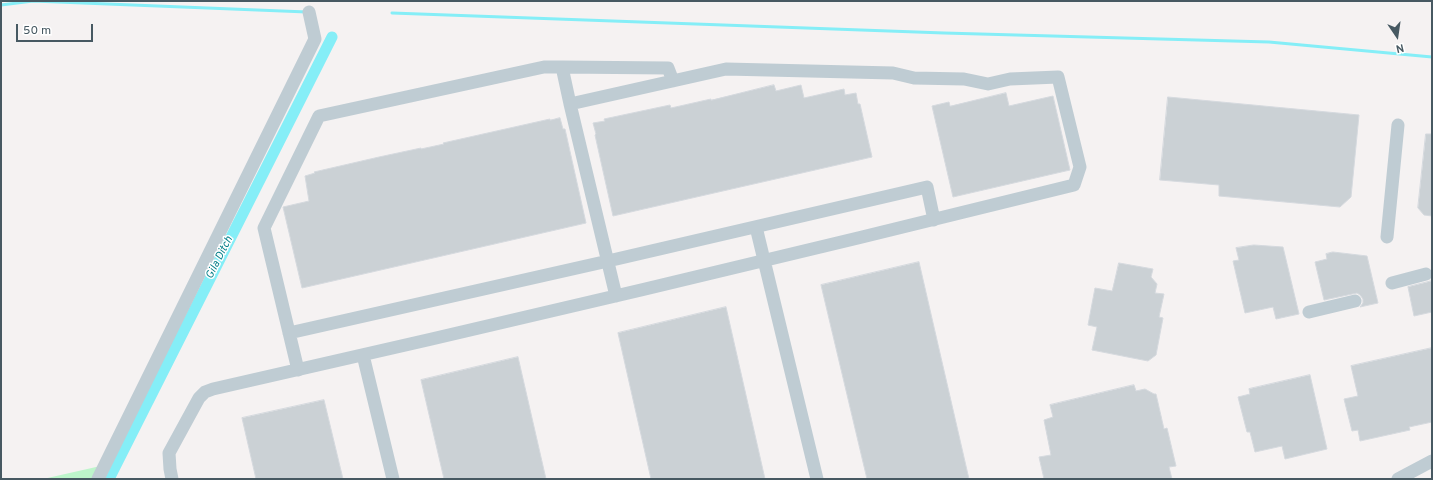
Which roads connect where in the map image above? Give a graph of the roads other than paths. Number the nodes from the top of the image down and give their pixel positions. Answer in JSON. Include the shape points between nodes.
{"nodes":[{"id":1,"x":308,"y":12,"type":"dead end"},
{"id":2,"x":562,"y":67,"type":"junction"},
{"id":3,"x":673,"y":81,"type":"junction"},
{"id":4,"x":570,"y":104,"type":"junction"},
{"id":5,"x":1398,"y":125,"type":"dead end"},
{"id":6,"x":934,"y":220,"type":"junction"},
{"id":7,"x":756,"y":227,"type":"junction"},
{"id":8,"x":1387,"y":237,"type":"dead end"},
{"id":9,"x":608,"y":261,"type":"junction"},
{"id":10,"x":764,"y":262,"type":"junction"},
{"id":11,"x":1426,"y":274,"type":"dead end"},
{"id":12,"x":1392,"y":283,"type":"dead end"},
{"id":13,"x":616,"y":296,"type":"junction"},
{"id":14,"x":1355,"y":301,"type":"dead end"},
{"id":15,"x":1309,"y":312,"type":"dead end"},
{"id":16,"x":289,"y":333,"type":"junction"},
{"id":17,"x":363,"y":355,"type":"junction"},
{"id":18,"x":298,"y":370,"type":"junction"},
{"id":19,"x":1432,"y":461,"type":"edge"},
{"id":20,"x":98,"y":479,"type":"edge"},
{"id":21,"x":172,"y":479,"type":"edge"},
{"id":22,"x":393,"y":479,"type":"edge"},
{"id":23,"x":817,"y":479,"type":"edge"},
{"id":24,"x":1398,"y":479,"type":"edge"}],
"edges":[{"from":1,"to":20,"type":"street","via":[[315,39]]},
{"from":2,"to":3,"type":"street","via":[[668,68]]},
{"from":2,"to":4,"type":"street"},
{"from":2,"to":16,"type":"street","via":[[544,67],[319,116],[264,228]]},
{"from":3,"to":4,"type":"street"},
{"from":3,"to":6,"type":"street","via":[[726,69],[893,73],[914,78],[964,79],[988,84],[1010,78],[1058,77],[1080,167],[1074,185]]},
{"from":4,"to":9,"type":"street"},
{"from":5,"to":8,"type":"street"},
{"from":6,"to":7,"type":"street","via":[[927,187]]},
{"from":6,"to":10,"type":"street"},
{"from":7,"to":9,"type":"street"},
{"from":7,"to":10,"type":"street"},
{"from":9,"to":13,"type":"street"},
{"from":9,"to":16,"type":"street"},
{"from":10,"to":13,"type":"street"},
{"from":10,"to":23,"type":"street"},
{"from":11,"to":12,"type":"street"},
{"from":13,"to":17,"type":"street"},
{"from":14,"to":15,"type":"street"},
{"from":16,"to":18,"type":"street"},
{"from":17,"to":18,"type":"street"},
{"from":17,"to":22,"type":"street"},
{"from":18,"to":21,"type":"street","via":[[205,392],[199,398],[169,453]]},
{"from":19,"to":24,"type":"street"}]}
